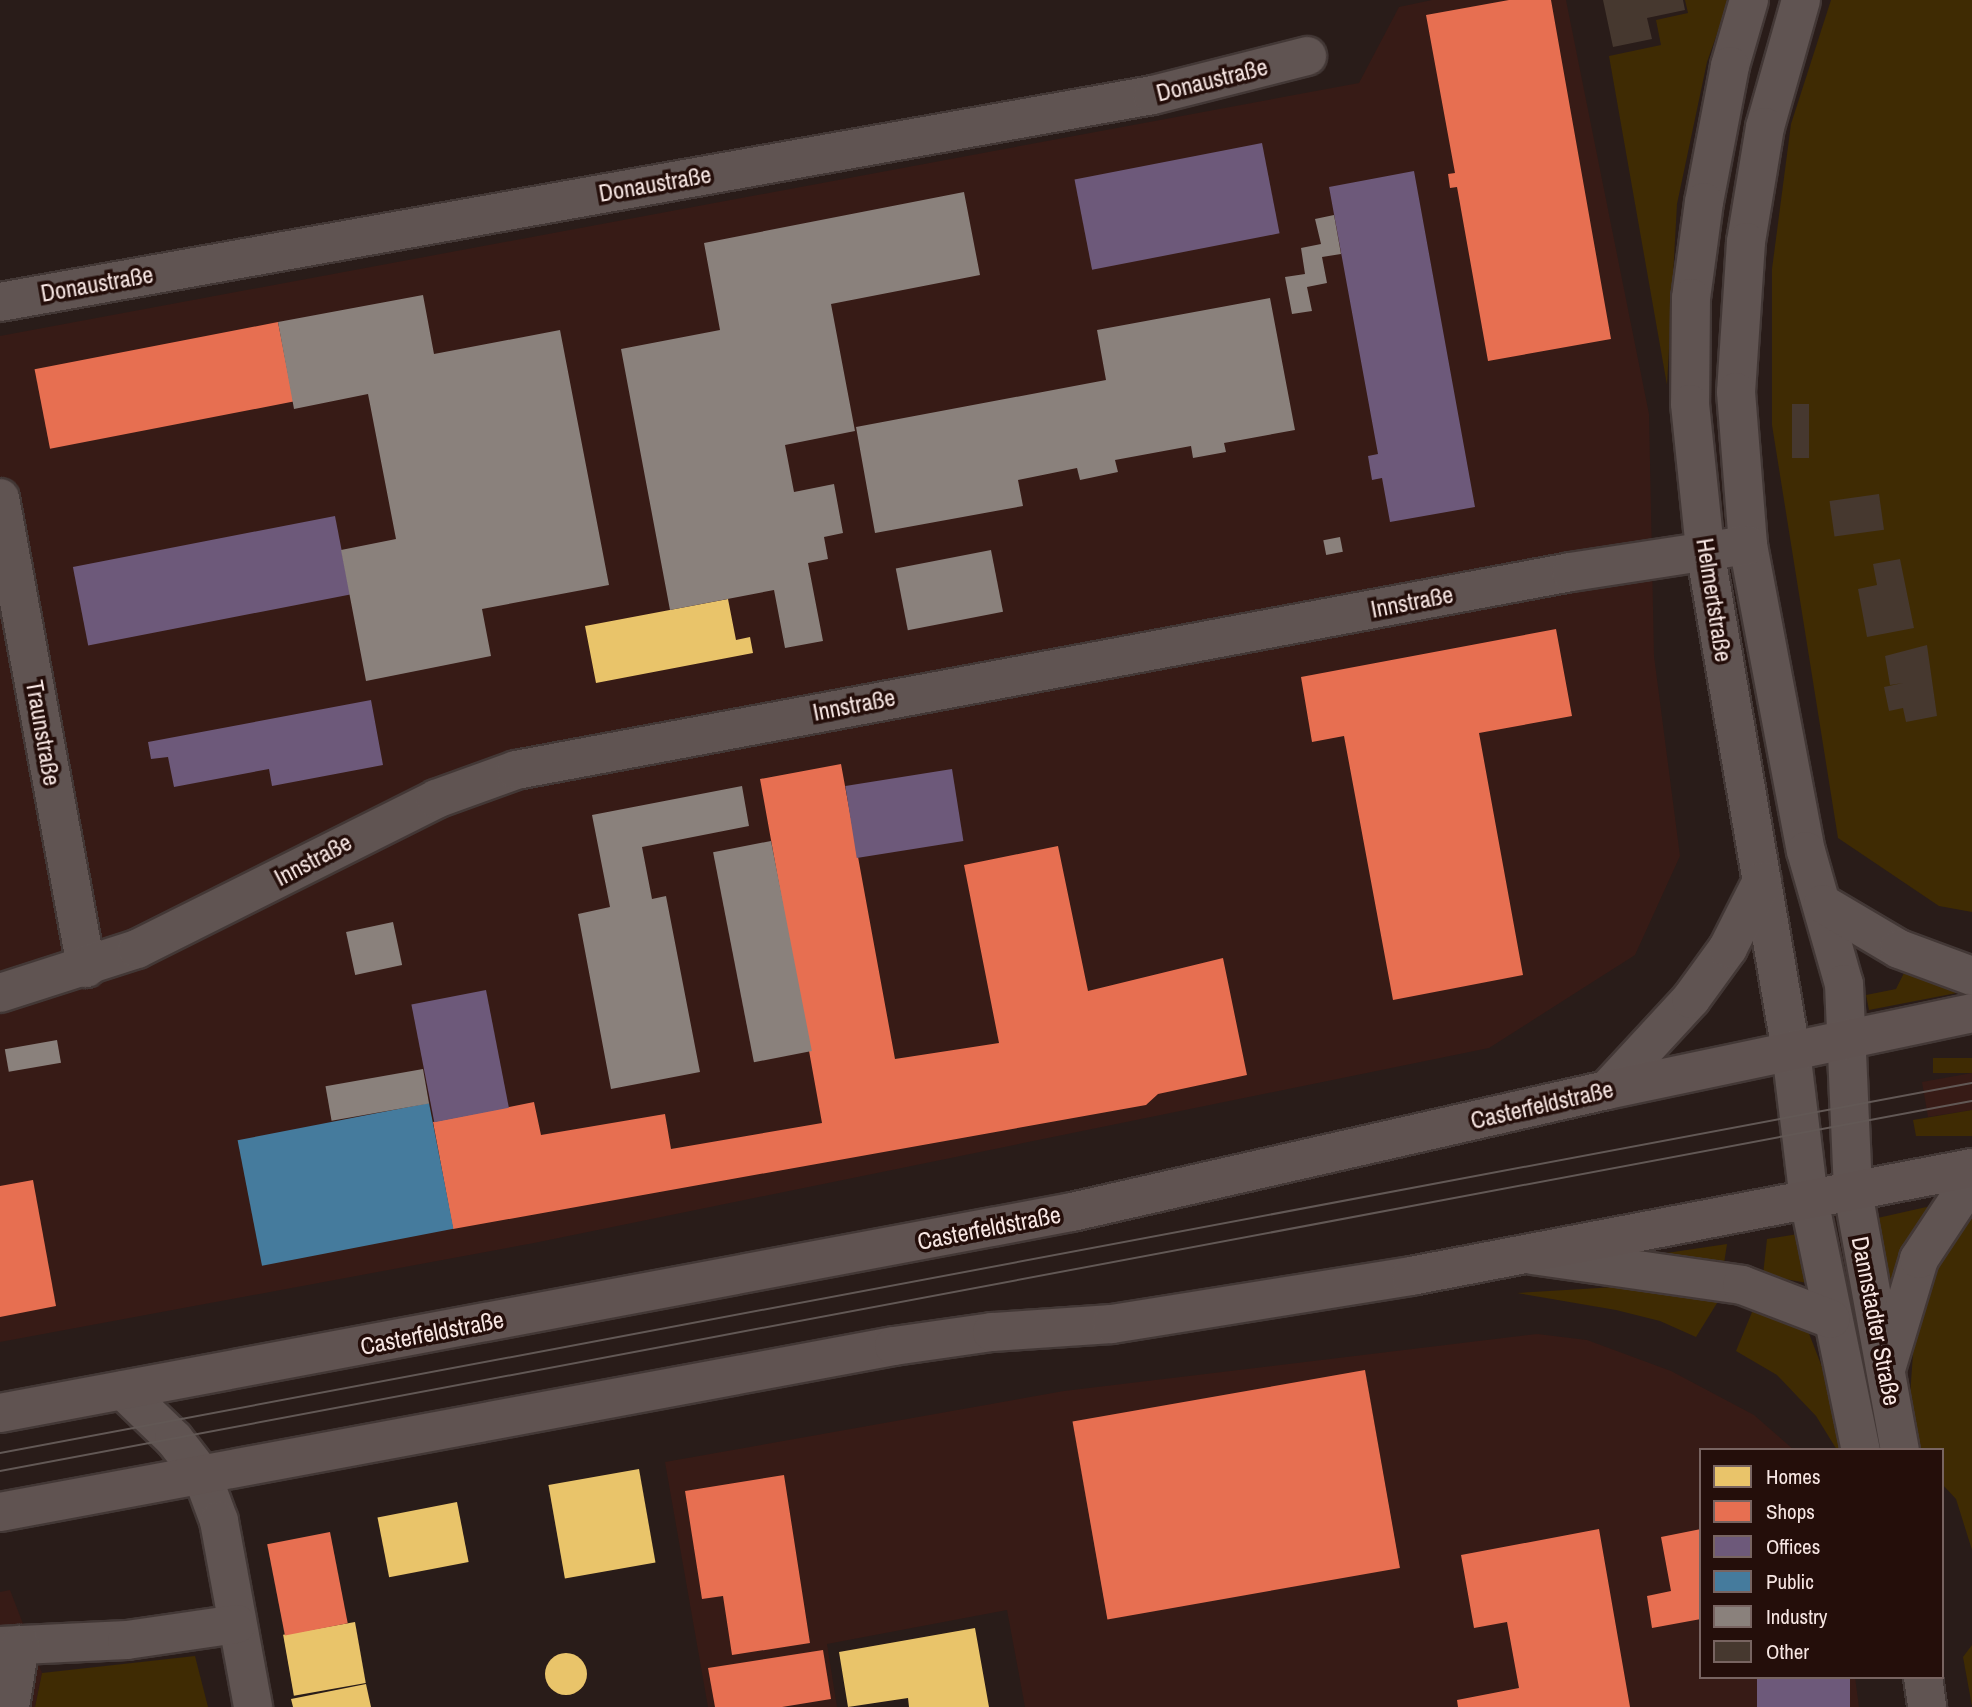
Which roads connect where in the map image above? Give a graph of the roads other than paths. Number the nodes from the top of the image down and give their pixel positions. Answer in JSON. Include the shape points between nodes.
{"nodes":[{"id":1,"x":1749,"y":0,"type":"edge"},
{"id":2,"x":1801,"y":0,"type":"edge"},
{"id":3,"x":1307,"y":56,"type":"dead end"},
{"id":4,"x":0,"y":302,"type":"edge"},
{"id":5,"x":0,"y":499,"type":"edge"},
{"id":6,"x":1748,"y":545,"type":"junction"},
{"id":7,"x":1705,"y":550,"type":"junction"},
{"id":8,"x":1762,"y":881,"type":"junction"},
{"id":9,"x":1823,"y":905,"type":"junction"},
{"id":10,"x":86,"y":968,"type":"junction"},
{"id":11,"x":1972,"y":976,"type":"edge"},
{"id":12,"x":0,"y":993,"type":"edge"},
{"id":13,"x":1972,"y":1013,"type":"edge"},
{"id":14,"x":1846,"y":1039,"type":"junction"},
{"id":15,"x":1791,"y":1051,"type":"junction"},
{"id":16,"x":1607,"y":1090,"type":"junction"},
{"id":17,"x":1972,"y":1168,"type":"edge"},
{"id":18,"x":1972,"y":1179,"type":"edge"},
{"id":19,"x":1853,"y":1192,"type":"junction"},
{"id":20,"x":1809,"y":1200,"type":"junction"},
{"id":21,"x":1532,"y":1255,"type":"junction"},
{"id":22,"x":1831,"y":1319,"type":"junction"},
{"id":23,"x":1885,"y":1371,"type":"junction"},
{"id":24,"x":123,"y":1390,"type":"junction"},
{"id":25,"x":0,"y":1413,"type":"edge"},
{"id":26,"x":1861,"y":1448,"type":"edge"},
{"id":27,"x":1900,"y":1448,"type":"edge"},
{"id":28,"x":202,"y":1475,"type":"junction"},
{"id":29,"x":0,"y":1512,"type":"edge"},
{"id":30,"x":237,"y":1625,"type":"junction"},
{"id":31,"x":10,"y":1645,"type":"edge"},
{"id":32,"x":10,"y":1707,"type":"edge"},
{"id":33,"x":253,"y":1707,"type":"edge"}],
"edges":[{"from":1,"to":7,"type":"street","name":"Helmertstraße","via":[[1730,66],[1691,298],[1690,404]]},
{"from":2,"to":6,"type":"street","name":"Helmertstraße","via":[[1765,127],[1746,242],[1737,392]]},
{"from":3,"to":4,"type":"street","name":"Donaustraße","via":[[1153,95]]},
{"from":5,"to":10,"type":"street","name":"Traunstraße"},
{"from":6,"to":7,"type":"street","name":"Innstraße"},
{"from":6,"to":9,"type":"street","name":"Helmertstraße","via":[[1806,851]]},
{"from":7,"to":8,"type":"street","name":"Helmertstraße"},
{"from":7,"to":10,"type":"street","name":"Innstraße","via":[[516,770],[436,799],[190,924]]},
{"from":8,"to":15,"type":"street","name":"Helmertstraße"},
{"from":8,"to":16,"type":"street","via":[[1727,948],[1691,999]]},
{"from":9,"to":11,"type":"street","via":[[1899,949]]},
{"from":9,"to":14,"type":"street","name":"Helmertstraße","via":[[1843,984]]},
{"from":10,"to":12,"type":"street","name":"Innstraße"},
{"from":13,"to":14,"type":"main road","name":"Casterfeldstraße"},
{"from":14,"to":15,"type":"main road","name":"Casterfeldstraße"},
{"from":14,"to":19,"type":"street","name":"Helmertstraße"},
{"from":15,"to":16,"type":"main road","name":"Casterfeldstraße"},
{"from":15,"to":20,"type":"street","name":"Helmertstraße"},
{"from":16,"to":24,"type":"main road","name":"Casterfeldstraße","via":[[1072,1212]]},
{"from":17,"to":19,"type":"main road"},
{"from":18,"to":23,"type":"street","via":[[1919,1259]]},
{"from":19,"to":20,"type":"main road"},
{"from":19,"to":23,"type":"street","name":"Dannstadter Straße"},
{"from":20,"to":21,"type":"main road"},
{"from":20,"to":22,"type":"street","name":"Dannstadter Straße"},
{"from":21,"to":22,"type":"street","via":[[1742,1285]]},
{"from":21,"to":28,"type":"main road","via":[[1112,1324],[992,1332],[894,1346]]},
{"from":22,"to":26,"type":"street","name":"Dannstadter Straße"},
{"from":23,"to":27,"type":"street","name":"Dannstadter Straße"},
{"from":24,"to":25,"type":"main road","name":"Casterfeldstraße"},
{"from":24,"to":28,"type":"street","via":[[174,1438]]},
{"from":28,"to":29,"type":"main road"},
{"from":28,"to":30,"type":"street","via":[[219,1521]]},
{"from":30,"to":31,"type":"street","via":[[127,1640]]},
{"from":30,"to":33,"type":"street"},
{"from":31,"to":32,"type":"street"}]}
